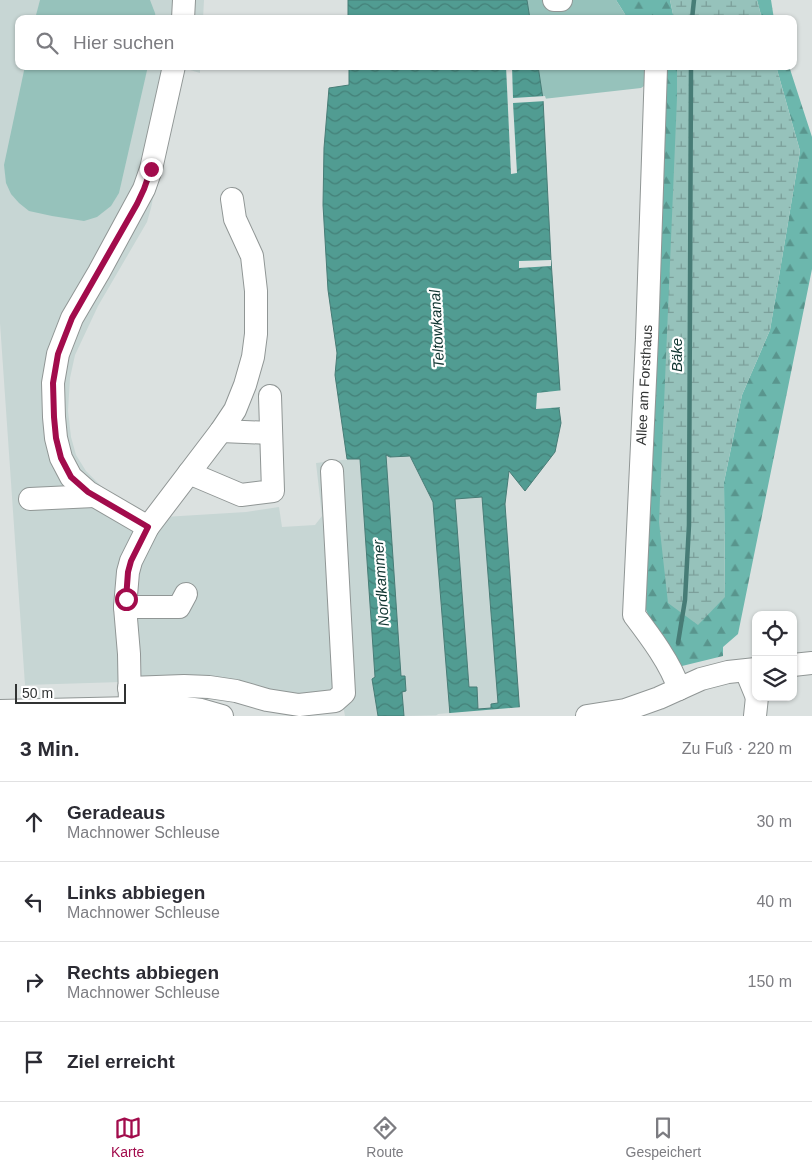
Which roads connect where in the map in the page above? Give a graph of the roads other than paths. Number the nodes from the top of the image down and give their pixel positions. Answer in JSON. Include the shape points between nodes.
{"nodes":[{"id":1,"x":184,"y":0,"type":"edge"},
{"id":2,"x":554,"y":0,"type":"edge"},
{"id":3,"x":561,"y":0,"type":"edge"},
{"id":4,"x":183,"y":15,"type":"edge"},
{"id":5,"x":173,"y":70,"type":"edge"},
{"id":6,"x":656,"y":70,"type":"edge"},
{"id":7,"x":232,"y":198,"type":"dead end"},
{"id":8,"x":270,"y":396,"type":"dead end"},
{"id":9,"x":221,"y":431,"type":"junction"},
{"id":10,"x":271,"y":433,"type":"junction"},
{"id":11,"x":332,"y":470,"type":"dead end"},
{"id":12,"x":189,"y":473,"type":"junction"},
{"id":13,"x":94,"y":496,"type":"junction"},
{"id":14,"x":30,"y":499,"type":"dead end"},
{"id":15,"x":148,"y":527,"type":"junction"},
{"id":16,"x":186,"y":594,"type":"dead end"},
{"id":17,"x":125,"y":607,"type":"junction"},
{"id":18,"x":812,"y":663,"type":"edge"},
{"id":19,"x":797,"y":665,"type":"edge"},
{"id":20,"x":752,"y":669,"type":"edge"},
{"id":21,"x":752,"y":686,"type":"edge"},
{"id":22,"x":679,"y":688,"type":"junction"},
{"id":23,"x":130,"y":698,"type":"junction"},
{"id":24,"x":756,"y":701,"type":"edge"},
{"id":25,"x":0,"y":711,"type":"edge"},
{"id":26,"x":77,"y":712,"type":"edge"},
{"id":27,"x":219,"y":715,"type":"edge"},
{"id":28,"x":587,"y":716,"type":"edge"},
{"id":29,"x":755,"y":716,"type":"edge"}],
"edges":[{"from":1,"to":4,"type":"street"},
{"from":2,"to":3,"type":"street"},
{"from":5,"to":13,"type":"street","via":[[144,189],[72,318],[56,364],[54,417],[61,458],[71,477]]},
{"from":6,"to":22,"type":"street","name":"Allee am Forsthaus","via":[[646,366],[632,623],[650,636]]},
{"from":7,"to":9,"type":"street","via":[[235,219],[252,256],[256,334],[245,385],[235,410]]},
{"from":8,"to":10,"type":"street"},
{"from":9,"to":10,"type":"street"},
{"from":9,"to":12,"type":"street"},
{"from":10,"to":12,"type":"street","via":[[273,491],[241,496]]},
{"from":11,"to":23,"type":"street","via":[[344,693],[335,702],[299,705],[209,687],[184,686]]},
{"from":12,"to":15,"type":"street"},
{"from":13,"to":14,"type":"street"},
{"from":13,"to":15,"type":"street"},
{"from":15,"to":17,"type":"street","via":[[131,561]]},
{"from":16,"to":17,"type":"street","via":[[179,607]]},
{"from":17,"to":23,"type":"street"},
{"from":18,"to":19,"type":"street"},
{"from":20,"to":21,"type":"street","via":[[749,678]]},
{"from":20,"to":22,"type":"street","via":[[701,679]]},
{"from":22,"to":28,"type":"street","via":[[625,710]]},
{"from":23,"to":26,"type":"street"},
{"from":23,"to":27,"type":"street"},
{"from":24,"to":29,"type":"street"},
{"from":25,"to":26,"type":"street"}]}
